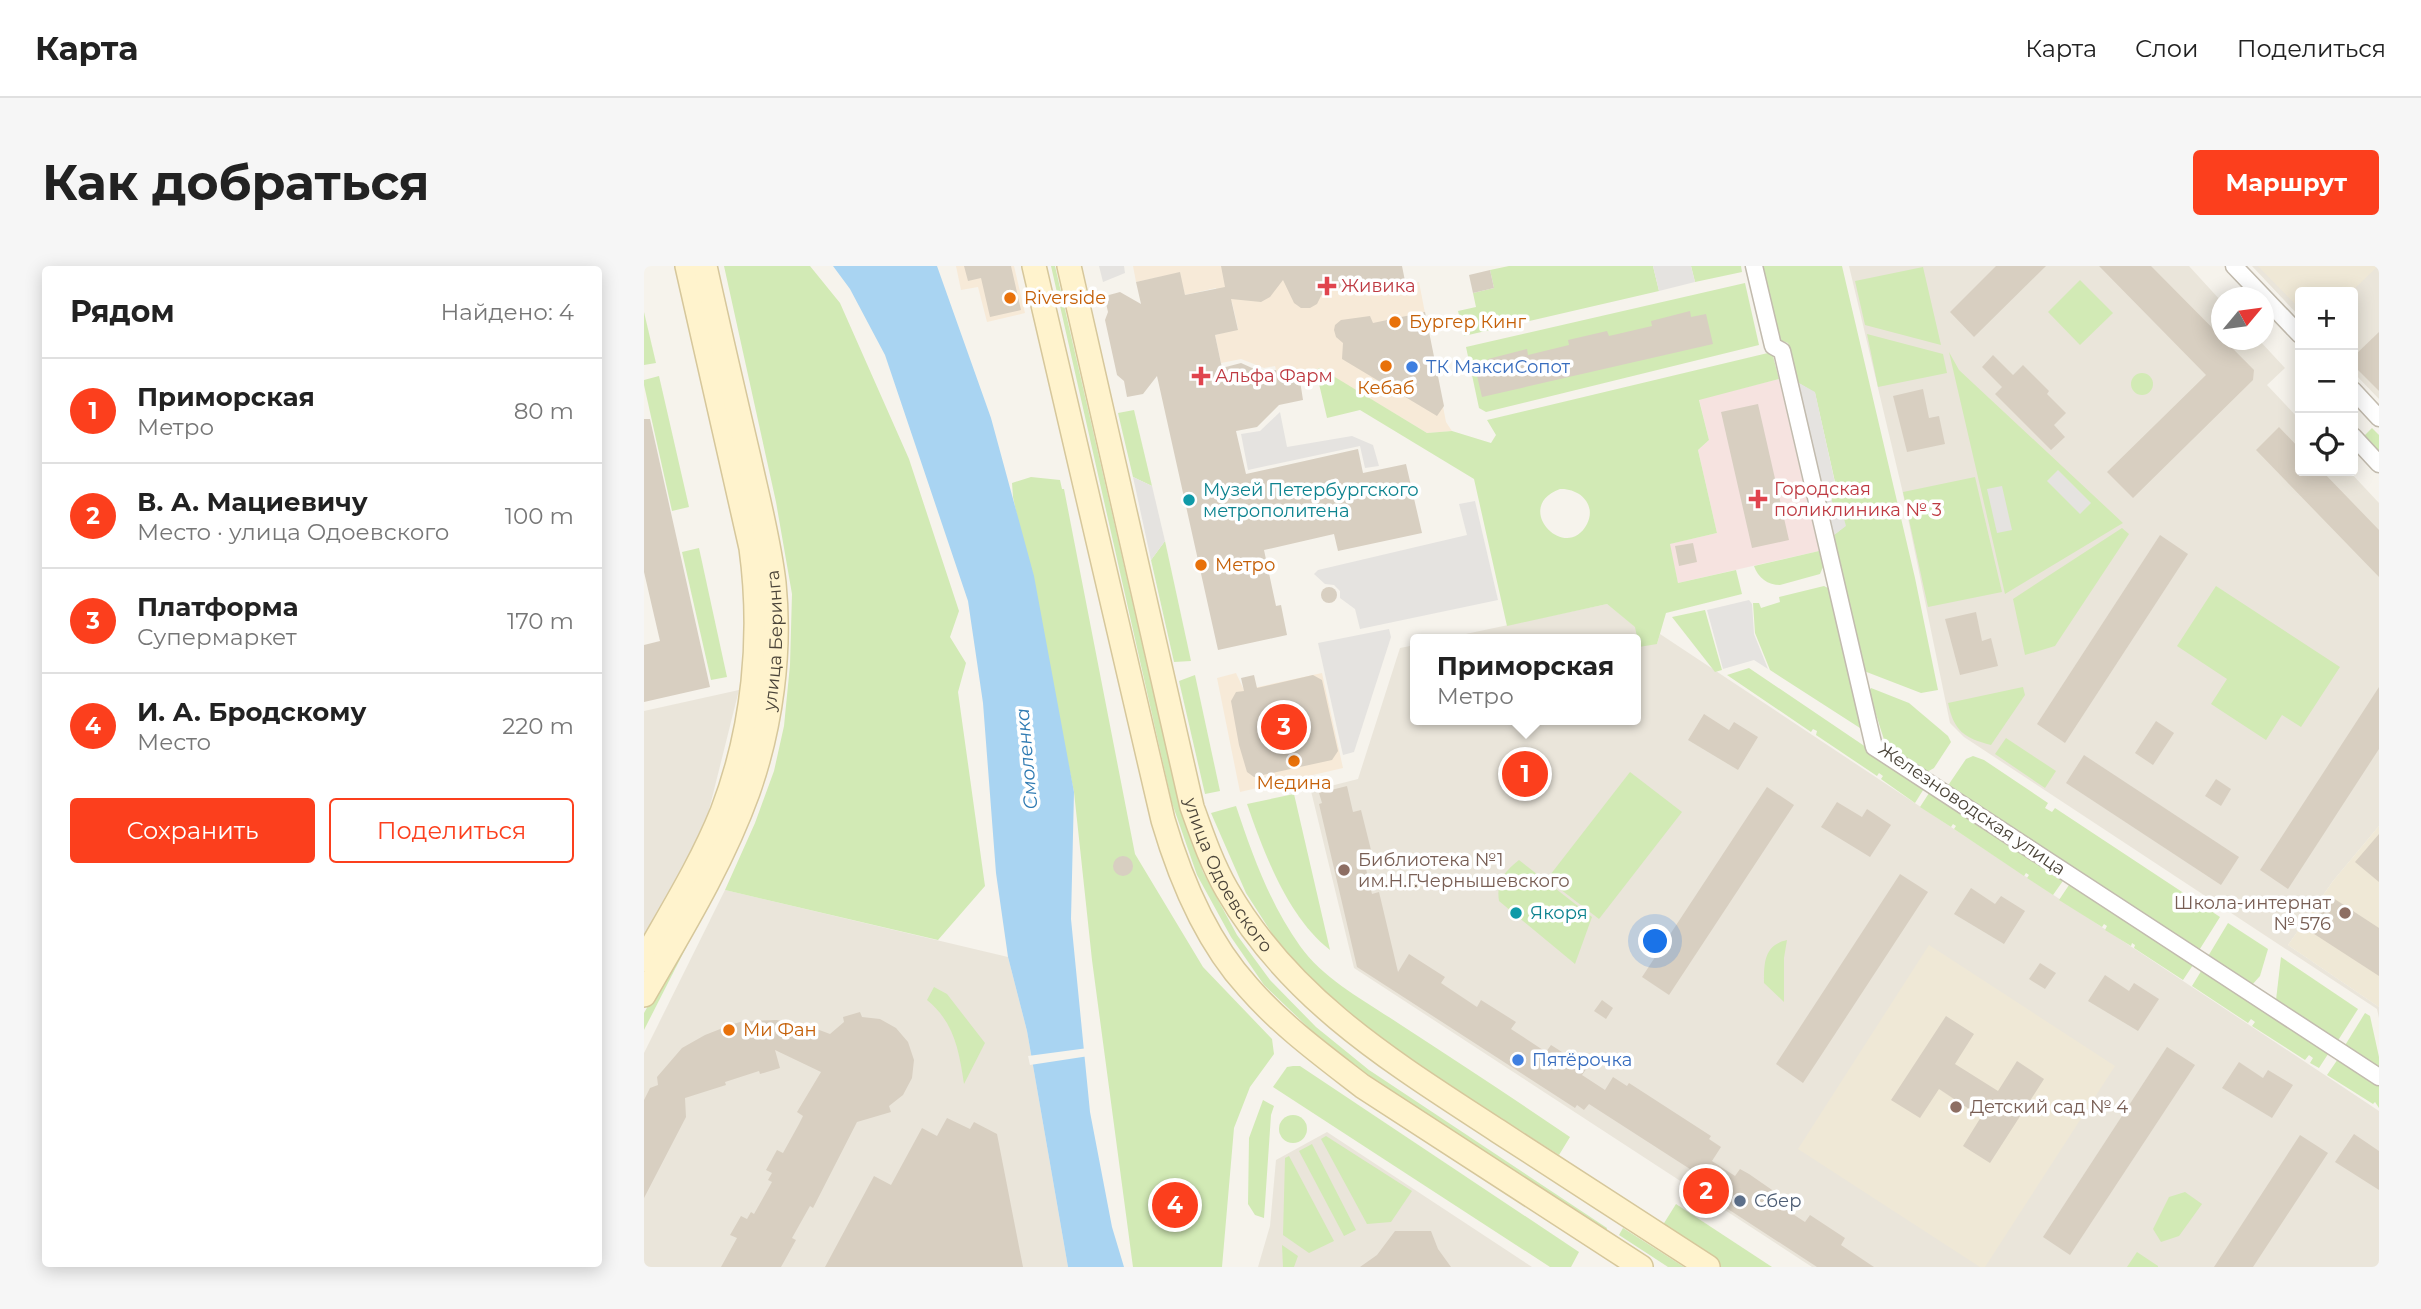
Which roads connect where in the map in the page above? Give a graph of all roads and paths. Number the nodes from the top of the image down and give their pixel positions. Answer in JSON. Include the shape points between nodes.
{"nodes":[{"id":1,"x":687,"y":266,"type":"edge"},
{"id":2,"x":705,"y":266,"type":"edge"},
{"id":3,"x":1034,"y":266,"type":"edge"},
{"id":4,"x":1069,"y":266,"type":"edge"},
{"id":5,"x":1754,"y":266,"type":"edge"},
{"id":6,"x":2234,"y":266,"type":"edge"},
{"id":7,"x":2295,"y":330,"type":"edge"},
{"id":8,"x":2358,"y":395,"type":"edge"},
{"id":9,"x":2379,"y":418,"type":"edge"},
{"id":10,"x":2358,"y":441,"type":"edge"},
{"id":11,"x":2379,"y":464,"type":"edge"},
{"id":12,"x":644,"y":960,"type":"edge"},
{"id":13,"x":644,"y":995,"type":"edge"},
{"id":14,"x":2379,"y":1077,"type":"edge"},
{"id":15,"x":1641,"y":1267,"type":"edge"},
{"id":16,"x":1708,"y":1267,"type":"edge"}],
"edges":[{"from":1,"to":12,"type":"street","name":"улица Беринга","via":[[751,548],[757,639],[752,696],[730,789],[708,843]]},
{"from":2,"to":13,"type":"street","name":"улица Беринга","via":[[767,542],[774,582],[774,656],[766,727],[737,821]]},
{"from":3,"to":15,"type":"street","name":"улица Одоевского","via":[[1163,820],[1189,894],[1218,945],[1271,1012],[1325,1058]]},
{"from":4,"to":16,"type":"street","name":"улица Одоевского","via":[[1192,807],[1227,890],[1266,949],[1305,993],[1345,1026],[1406,1071]]},
{"from":5,"to":14,"type":"street","name":"Железноводская улица","via":[[1773,346],[1782,351],[1874,747]]},
{"from":6,"to":7,"type":"street"},
{"from":8,"to":9,"type":"street"},
{"from":10,"to":11,"type":"street"}]}
